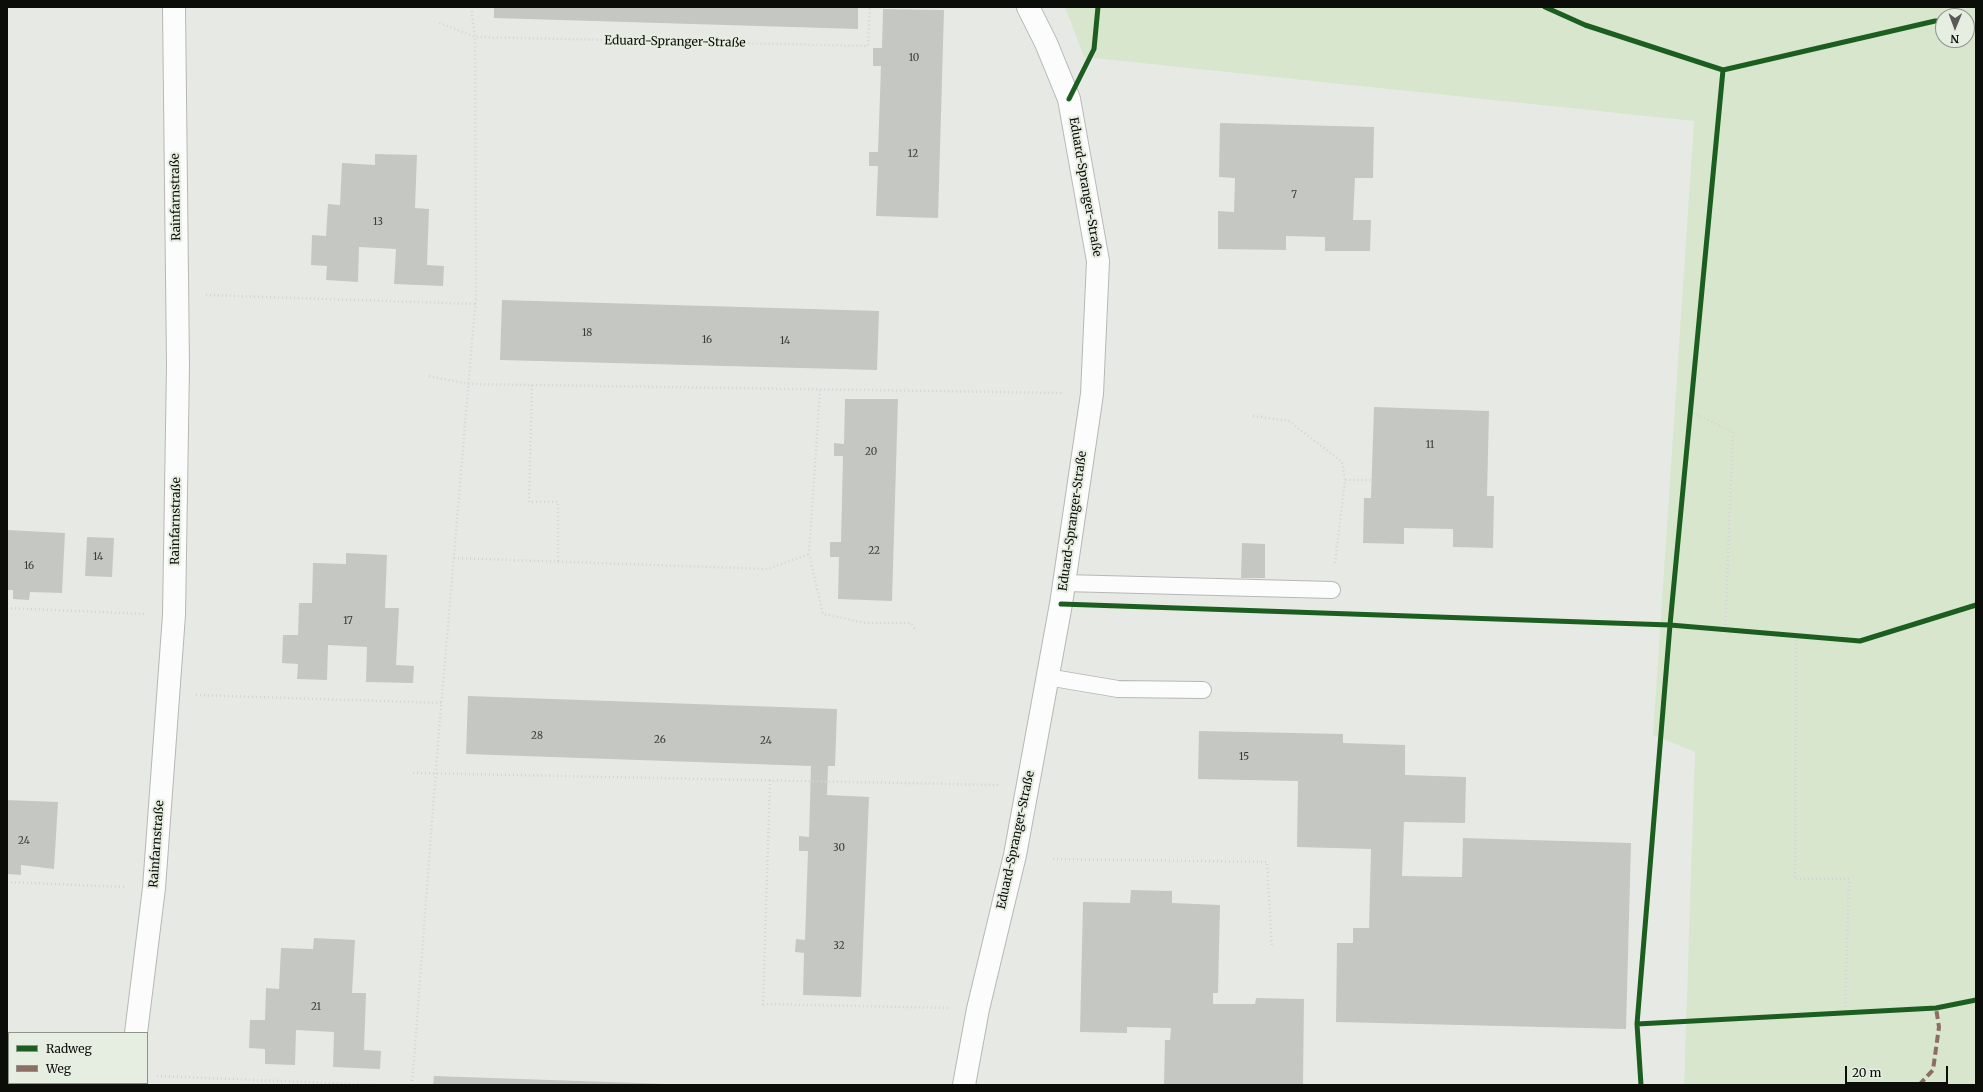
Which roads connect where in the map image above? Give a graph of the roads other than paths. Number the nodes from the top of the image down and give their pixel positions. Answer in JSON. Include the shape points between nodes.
{"nodes":[{"id":1,"x":174,"y":7,"type":"edge"},
{"id":2,"x":1028,"y":7,"type":"edge"},
{"id":3,"x":1064,"y":583,"type":"junction"},
{"id":4,"x":1332,"y":590,"type":"road end"},
{"id":5,"x":1047,"y":677,"type":"junction"},
{"id":6,"x":1202,"y":690,"type":"dead end"},
{"id":7,"x":136,"y":1032,"type":"edge"},
{"id":8,"x":964,"y":1085,"type":"edge"}],
"edges":[{"from":1,"to":7,"type":"street","name":"Rainfarnstraße","via":[[178,370],[174,615],[154,888]]},
{"from":2,"to":3,"type":"street","name":"Eduard-Spranger-Straße","via":[[1046,42],[1069,99],[1098,261],[1092,394]]},
{"from":3,"to":4,"type":"lane"},
{"from":3,"to":5,"type":"street","name":"Eduard-Spranger-Straße"},
{"from":5,"to":6,"type":"lane","via":[[1118,689]]},
{"from":5,"to":8,"type":"street","name":"Eduard-Spranger-Straße","via":[[1015,855],[978,1009]]}]}
